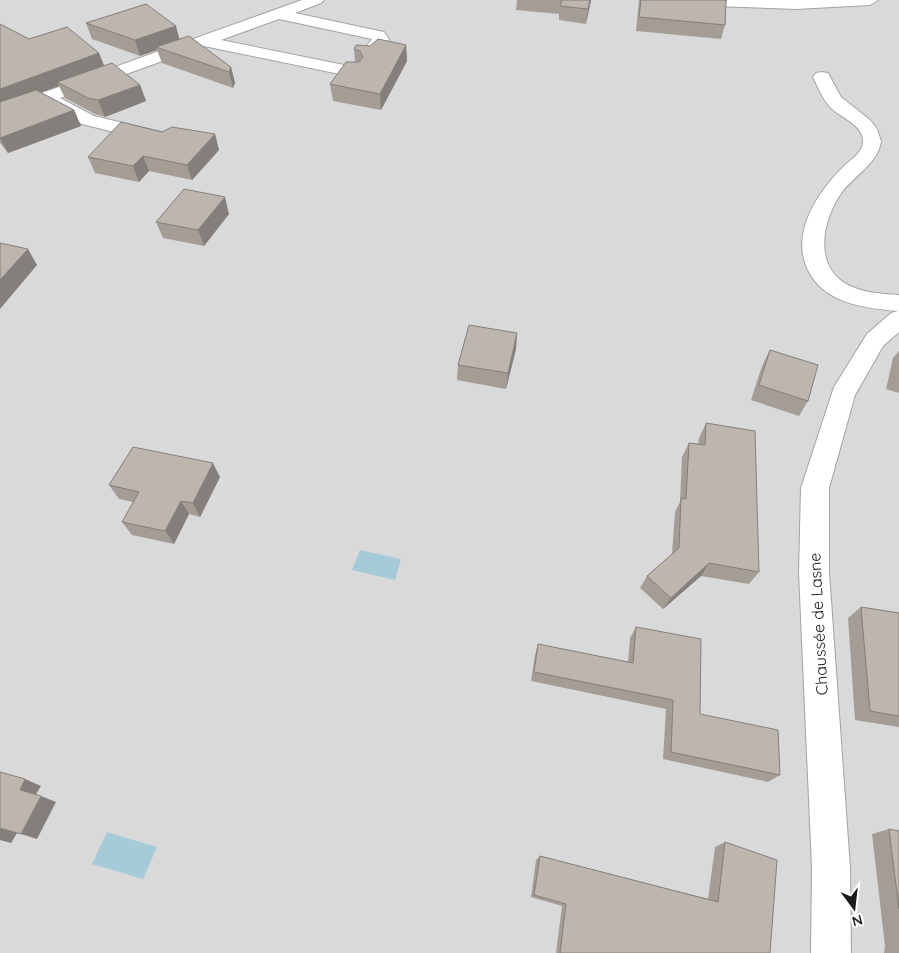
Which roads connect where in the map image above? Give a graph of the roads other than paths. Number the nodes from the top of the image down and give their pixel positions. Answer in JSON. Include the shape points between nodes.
{"nodes":[{"id":1,"x":316,"y":0,"type":"edge"},
{"id":2,"x":687,"y":0,"type":"edge"},
{"id":3,"x":870,"y":0,"type":"edge"},
{"id":4,"x":278,"y":13,"type":"junction"},
{"id":5,"x":204,"y":41,"type":"junction"},
{"id":6,"x":366,"y":57,"type":"edge"},
{"id":7,"x":354,"y":72,"type":"edge"},
{"id":8,"x":822,"y":78,"type":"dead end"},
{"id":9,"x":45,"y":98,"type":"junction"},
{"id":10,"x":0,"y":114,"type":"edge"},
{"id":11,"x":168,"y":139,"type":"edge"},
{"id":12,"x":899,"y":303,"type":"edge"},
{"id":13,"x":899,"y":319,"type":"edge"},
{"id":14,"x":832,"y":953,"type":"edge"}],
"edges":[{"from":1,"to":4,"type":"street"},
{"from":2,"to":3,"type":"street","via":[[796,4]]},
{"from":4,"to":5,"type":"street"},
{"from":4,"to":6,"type":"street","via":[[378,35],[381,39]]},
{"from":5,"to":7,"type":"street"},
{"from":5,"to":9,"type":"street"},
{"from":8,"to":12,"type":"street","via":[[831,97],[840,108],[866,126],[872,140],[870,151],[840,182],[824,205],[814,231],[812,254],[829,284],[849,295]]},
{"from":9,"to":10,"type":"street"},
{"from":9,"to":11,"type":"street","via":[[88,120]]},
{"from":13,"to":14,"type":"street","name":"Chaussée de Lasne","via":[[875,340],[843,394],[815,488],[814,572],[831,868]]}]}
